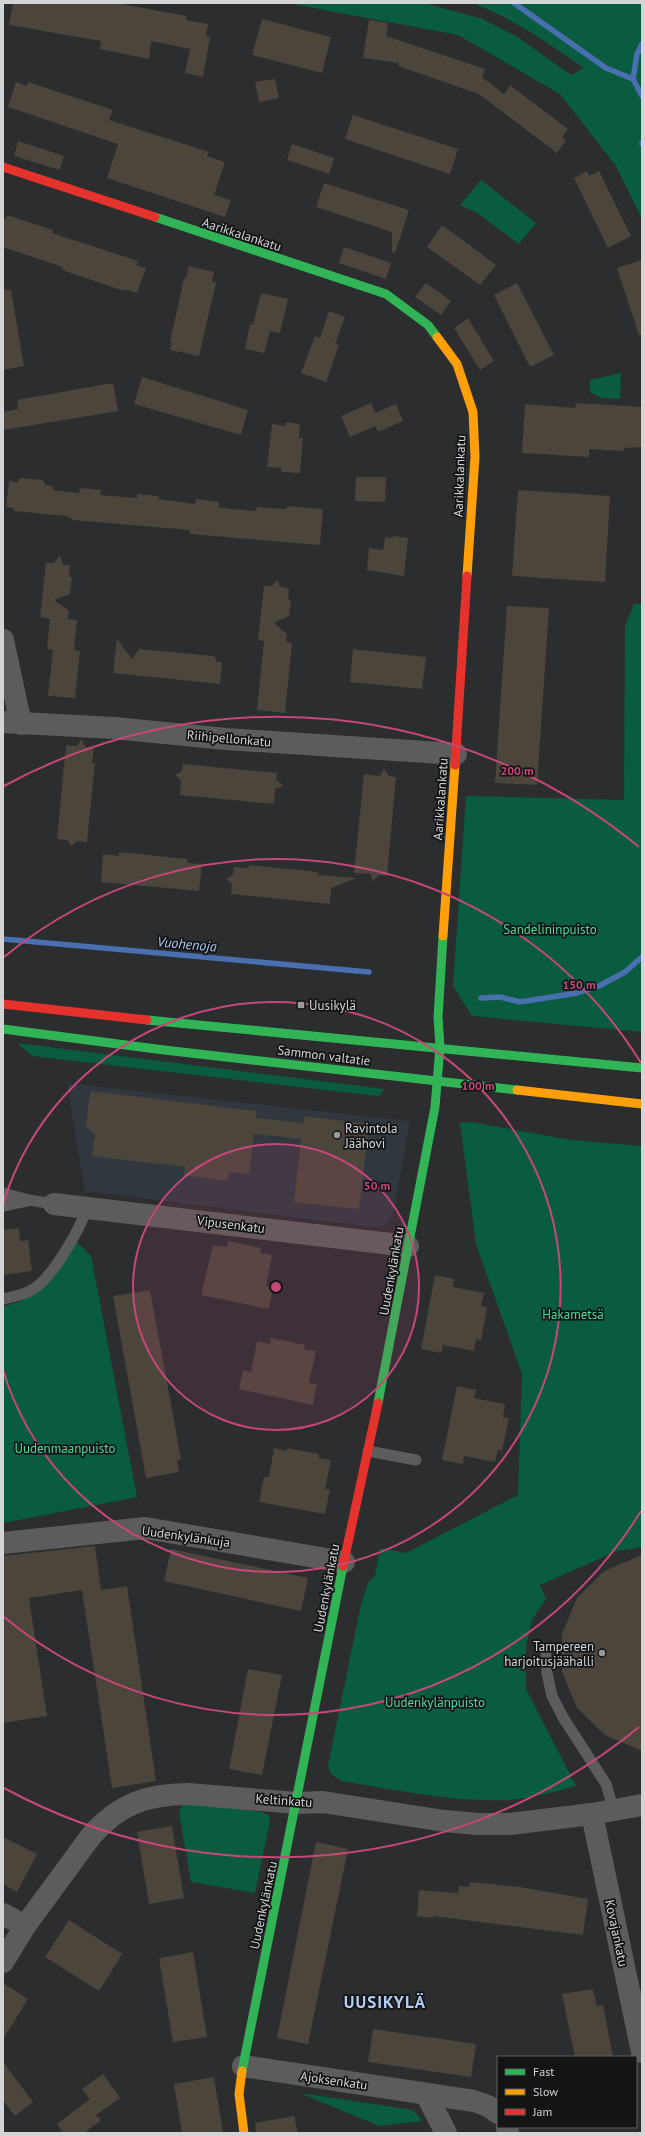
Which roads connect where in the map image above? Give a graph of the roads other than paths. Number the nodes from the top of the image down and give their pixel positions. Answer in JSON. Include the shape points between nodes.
{"nodes":[{"id":1,"x":3,"y":167,"type":"edge"},
{"id":2,"x":3,"y":640,"type":"edge"},
{"id":3,"x":12,"y":723,"type":"edge"},
{"id":4,"x":456,"y":754,"type":"junction"},
{"id":5,"x":3,"y":1004,"type":"edge"},
{"id":6,"x":3,"y":1029,"type":"edge"},
{"id":7,"x":440,"y":1047,"type":"junction"},
{"id":8,"x":642,"y":1068,"type":"edge"},
{"id":9,"x":438,"y":1081,"type":"junction"},
{"id":10,"x":642,"y":1104,"type":"edge"},
{"id":11,"x":3,"y":1194,"type":"edge"},
{"id":12,"x":29,"y":1200,"type":"junction"},
{"id":13,"x":54,"y":1204,"type":"joint"},
{"id":14,"x":3,"y":1206,"type":"edge"},
{"id":15,"x":87,"y":1208,"type":"junction"},
{"id":16,"x":408,"y":1246,"type":"junction"},
{"id":17,"x":3,"y":1299,"type":"edge"},
{"id":18,"x":368,"y":1451,"type":"junction"},
{"id":19,"x":416,"y":1460,"type":"dead end"},
{"id":20,"x":3,"y":1543,"type":"edge"},
{"id":21,"x":344,"y":1562,"type":"junction"},
{"id":22,"x":546,"y":1655,"type":"dead end"},
{"id":23,"x":297,"y":1803,"type":"junction"},
{"id":24,"x":642,"y":1805,"type":"edge"},
{"id":25,"x":614,"y":1811,"type":"junction"},
{"id":26,"x":592,"y":1814,"type":"junction"},
{"id":27,"x":3,"y":1914,"type":"edge"},
{"id":28,"x":25,"y":1926,"type":"junction"},
{"id":29,"x":3,"y":1962,"type":"edge"},
{"id":30,"x":642,"y":2052,"type":"edge"},
{"id":31,"x":243,"y":2066,"type":"junction"},
{"id":32,"x":426,"y":2094,"type":"junction"},
{"id":33,"x":497,"y":2112,"type":"edge"},
{"id":34,"x":244,"y":2133,"type":"edge"},
{"id":35,"x":446,"y":2133,"type":"edge"}],
"edges":[{"from":1,"to":4,"type":"street","name":"Aarikkalankatu","via":[[386,294],[428,325],[457,364],[473,412],[475,457]]},
{"from":2,"to":3,"type":"street"},
{"from":3,"to":4,"type":"street","name":"Riihipellonkatu","via":[[114,728],[226,739]]},
{"from":4,"to":7,"type":"street","name":"Aarikkalankatu","via":[[438,1017]]},
{"from":5,"to":7,"type":"street","name":"Sammon valtatie"},
{"from":6,"to":9,"type":"street","name":"Sammon valtatie"},
{"from":7,"to":8,"type":"street","name":"Sammon valtatie"},
{"from":7,"to":9,"type":"street","name":"Uudenkylänkatu"},
{"from":9,"to":10,"type":"street","name":"Sammon valtatie"},
{"from":9,"to":16,"type":"street","name":"Uudenkylänkatu"},
{"from":11,"to":12,"type":"lane"},
{"from":12,"to":13,"type":"lane"},
{"from":12,"to":14,"type":"lane"},
{"from":13,"to":15,"type":"street","name":"Vipusenkatu"},
{"from":15,"to":16,"type":"street","name":"Vipusenkatu"},
{"from":15,"to":17,"type":"lane","via":[[83,1220],[45,1280],[22,1295]]},
{"from":16,"to":18,"type":"street","name":"Uudenkylänkatu"},
{"from":18,"to":19,"type":"lane"},
{"from":18,"to":21,"type":"street","name":"Uudenkylänkatu"},
{"from":20,"to":21,"type":"street","name":"Uudenkylänkuja","via":[[143,1528]]},
{"from":21,"to":23,"type":"street","name":"Uudenkylänkatu"},
{"from":22,"to":25,"type":"lane","via":[[552,1696],[606,1784]]},
{"from":23,"to":26,"type":"street","name":"Keltinkatu","via":[[323,1802],[478,1824],[510,1824]]},
{"from":23,"to":28,"type":"street","name":"Keltinkatu","via":[[172,1794],[140,1801],[120,1809],[102,1822]]},
{"from":23,"to":31,"type":"street","name":"Uudenkylänkatu"},
{"from":24,"to":25,"type":"street","name":"Keltinkatu"},
{"from":25,"to":26,"type":"street","name":"Keltinkatu"},
{"from":26,"to":30,"type":"street","name":"Kovajankatu"},
{"from":27,"to":28,"type":"street"},
{"from":28,"to":29,"type":"street","name":"Keltinkatu"},
{"from":31,"to":32,"type":"street","name":"Ajoksenkatu"},
{"from":31,"to":34,"type":"street","name":"Uudenkylänkatu","via":[[239,2094]]},
{"from":32,"to":33,"type":"street","name":"Ajoksenkatu","via":[[474,2101]]},
{"from":32,"to":35,"type":"street"}]}
